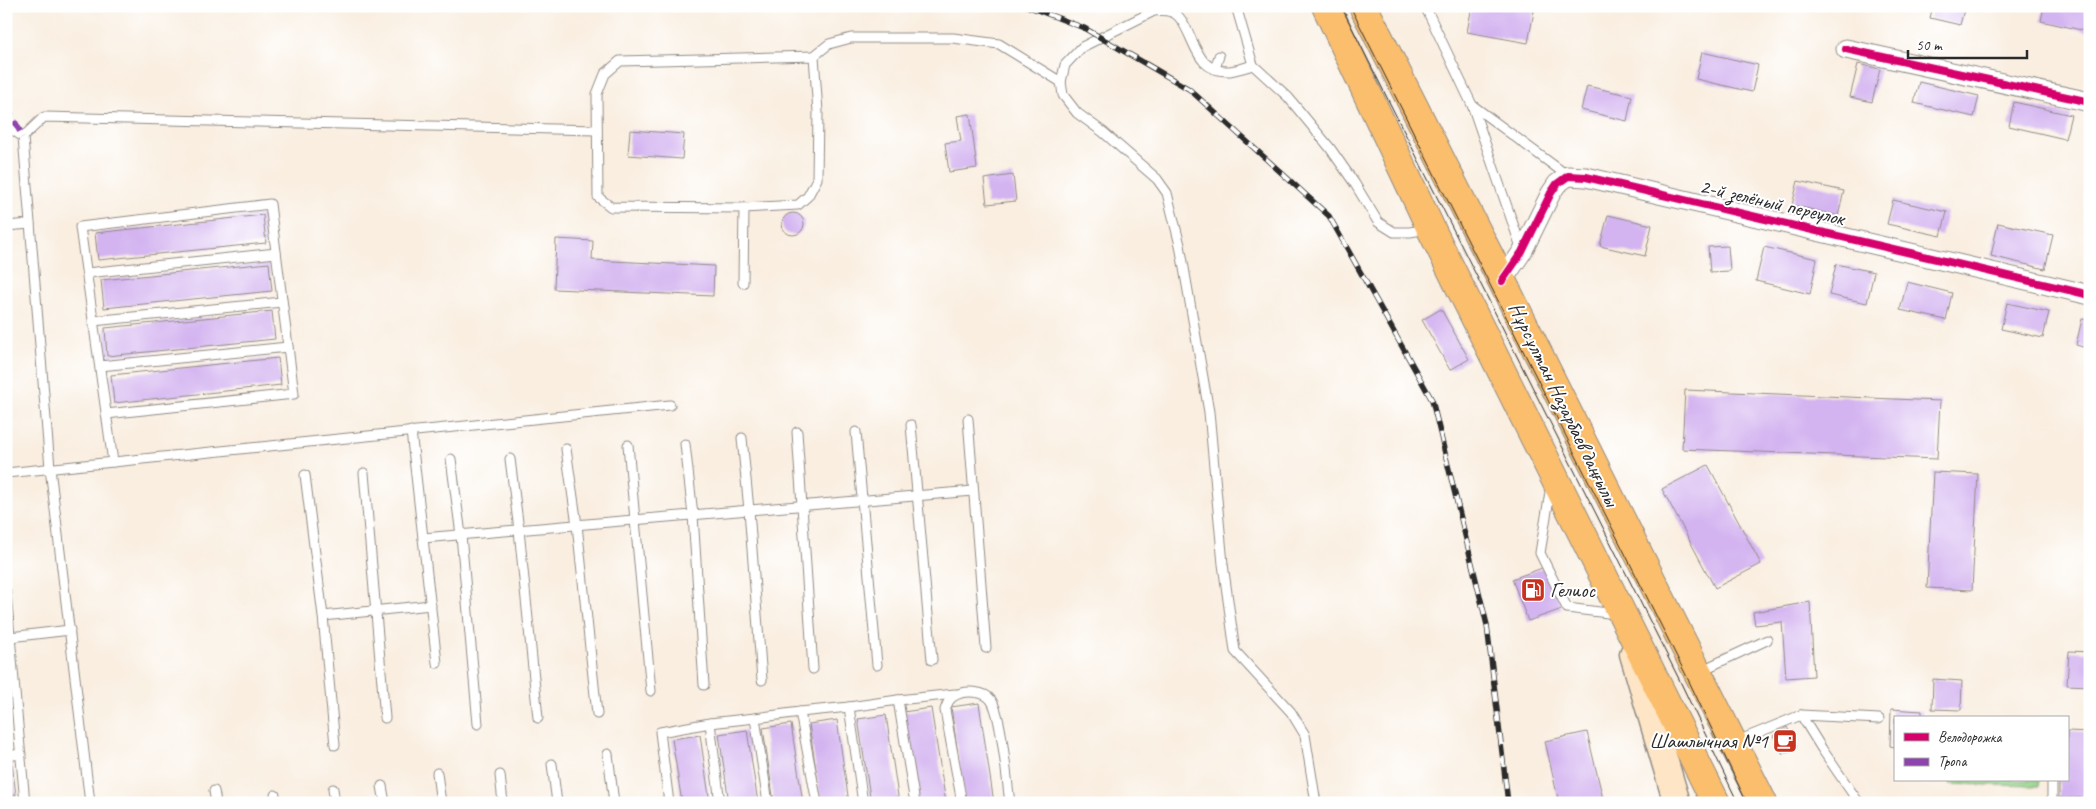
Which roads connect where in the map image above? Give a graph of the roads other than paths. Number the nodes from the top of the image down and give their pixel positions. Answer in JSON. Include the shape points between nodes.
{"nodes":[{"id":1,"x":1236,"y":6,"type":"edge"},
{"id":2,"x":1326,"y":6,"type":"edge"},
{"id":3,"x":1363,"y":6,"type":"edge"},
{"id":4,"x":1425,"y":6,"type":"edge"},
{"id":5,"x":1846,"y":49,"type":"dead end"},
{"id":6,"x":814,"y":56,"type":"junction"},
{"id":7,"x":1219,"y":56,"type":"dead end"},
{"id":8,"x":1253,"y":65,"type":"junction"},
{"id":9,"x":1214,"y":69,"type":"junction"},
{"id":10,"x":1061,"y":82,"type":"junction"},
{"id":11,"x":2090,"y":102,"type":"edge"},
{"id":12,"x":1472,"y":105,"type":"junction"},
{"id":13,"x":6,"y":125,"type":"edge"},
{"id":14,"x":596,"y":130,"type":"junction"},
{"id":15,"x":23,"y":137,"type":"junction"},
{"id":16,"x":1568,"y":176,"type":"junction"},
{"id":17,"x":744,"y":208,"type":"junction"},
{"id":18,"x":30,"y":224,"type":"junction"},
{"id":19,"x":6,"y":226,"type":"edge"},
{"id":20,"x":1431,"y":228,"type":"junction"},
{"id":21,"x":1522,"y":252,"type":"junction"},
{"id":22,"x":276,"y":253,"type":"junction"},
{"id":23,"x":87,"y":273,"type":"junction"},
{"id":24,"x":1502,"y":280,"type":"junction"},
{"id":25,"x":742,"y":283,"type":"dead end"},
{"id":26,"x":2090,"y":295,"type":"edge"},
{"id":27,"x":282,"y":302,"type":"junction"},
{"id":28,"x":93,"y":322,"type":"junction"},
{"id":29,"x":288,"y":347,"type":"junction"},
{"id":30,"x":100,"y":366,"type":"junction"},
{"id":31,"x":670,"y":405,"type":"dead end"},
{"id":32,"x":106,"y":414,"type":"junction"},
{"id":33,"x":968,"y":419,"type":"dead end"},
{"id":34,"x":911,"y":425,"type":"dead end"},
{"id":35,"x":411,"y":431,"type":"junction"},
{"id":36,"x":797,"y":432,"type":"dead end"},
{"id":37,"x":856,"y":432,"type":"dead end"},
{"id":38,"x":742,"y":438,"type":"dead end"},
{"id":39,"x":685,"y":444,"type":"dead end"},
{"id":40,"x":628,"y":445,"type":"dead end"},
{"id":41,"x":566,"y":449,"type":"dead end"},
{"id":42,"x":451,"y":459,"type":"dead end"},
{"id":43,"x":510,"y":459,"type":"dead end"},
{"id":44,"x":113,"y":462,"type":"junction"},
{"id":45,"x":50,"y":468,"type":"junction"},
{"id":46,"x":364,"y":472,"type":"dead end"},
{"id":47,"x":6,"y":473,"type":"edge"},
{"id":48,"x":1553,"y":473,"type":"junction"},
{"id":49,"x":305,"y":475,"type":"dead end"},
{"id":50,"x":973,"y":491,"type":"junction"},
{"id":51,"x":918,"y":496,"type":"junction"},
{"id":52,"x":862,"y":501,"type":"junction"},
{"id":53,"x":804,"y":506,"type":"junction"},
{"id":54,"x":749,"y":510,"type":"junction"},
{"id":55,"x":693,"y":515,"type":"junction"},
{"id":56,"x":634,"y":520,"type":"junction"},
{"id":57,"x":577,"y":525,"type":"junction"},
{"id":58,"x":519,"y":530,"type":"junction"},
{"id":59,"x":462,"y":535,"type":"junction"},
{"id":60,"x":423,"y":538,"type":"junction"},
{"id":61,"x":6,"y":592,"type":"edge"},
{"id":62,"x":431,"y":605,"type":"junction"},
{"id":63,"x":7,"y":610,"type":"edge"},
{"id":64,"x":376,"y":610,"type":"junction"},
{"id":65,"x":1621,"y":615,"type":"junction"},
{"id":66,"x":323,"y":616,"type":"junction"},
{"id":67,"x":70,"y":630,"type":"junction"},
{"id":68,"x":10,"y":637,"type":"junction"},
{"id":69,"x":1767,"y":640,"type":"dead end"},
{"id":70,"x":986,"y":648,"type":"dead end"},
{"id":71,"x":9,"y":659,"type":"edge"},
{"id":72,"x":932,"y":660,"type":"dead end"},
{"id":73,"x":437,"y":663,"type":"dead end"},
{"id":74,"x":877,"y":665,"type":"dead end"},
{"id":75,"x":813,"y":669,"type":"dead end"},
{"id":76,"x":1697,"y":673,"type":"junction"},
{"id":77,"x":762,"y":680,"type":"dead end"},
{"id":78,"x":704,"y":685,"type":"dead end"},
{"id":79,"x":652,"y":691,"type":"dead end"},
{"id":80,"x":956,"y":694,"type":"junction"},
{"id":81,"x":898,"y":700,"type":"junction"},
{"id":82,"x":16,"y":705,"type":"junction"},
{"id":83,"x":6,"y":706,"type":"edge"},
{"id":84,"x":849,"y":707,"type":"junction"},
{"id":85,"x":800,"y":712,"type":"junction"},
{"id":86,"x":597,"y":714,"type":"dead end"},
{"id":87,"x":1801,"y":715,"type":"junction"},
{"id":88,"x":384,"y":718,"type":"dead end"},
{"id":89,"x":538,"y":718,"type":"dead end"},
{"id":90,"x":756,"y":718,"type":"junction"},
{"id":91,"x":1879,"y":719,"type":"dead end"},
{"id":92,"x":710,"y":723,"type":"junction"},
{"id":93,"x":478,"y":724,"type":"dead end"},
{"id":94,"x":1733,"y":743,"type":"junction"},
{"id":95,"x":336,"y":745,"type":"dead end"},
{"id":96,"x":21,"y":754,"type":"junction"},
{"id":97,"x":608,"y":754,"type":"dead end"},
{"id":98,"x":6,"y":756,"type":"edge"},
{"id":99,"x":552,"y":764,"type":"dead end"},
{"id":100,"x":437,"y":773,"type":"dead end"},
{"id":101,"x":500,"y":775,"type":"dead end"},
{"id":102,"x":2052,"y":782,"type":"edge"},
{"id":103,"x":382,"y":786,"type":"dead end"},
{"id":104,"x":333,"y":789,"type":"dead end"},
{"id":105,"x":214,"y":791,"type":"dead end"},
{"id":106,"x":25,"y":803,"type":"edge"},
{"id":107,"x":90,"y":803,"type":"edge"},
{"id":108,"x":216,"y":803,"type":"edge"},
{"id":109,"x":334,"y":803,"type":"edge"},
{"id":110,"x":385,"y":803,"type":"edge"},
{"id":111,"x":441,"y":803,"type":"edge"},
{"id":112,"x":503,"y":803,"type":"edge"},
{"id":113,"x":557,"y":803,"type":"edge"},
{"id":114,"x":614,"y":803,"type":"edge"},
{"id":115,"x":669,"y":803,"type":"edge"},
{"id":116,"x":720,"y":803,"type":"edge"},
{"id":117,"x":768,"y":803,"type":"edge"},
{"id":118,"x":817,"y":803,"type":"edge"},
{"id":119,"x":862,"y":803,"type":"edge"},
{"id":120,"x":915,"y":803,"type":"edge"},
{"id":121,"x":962,"y":803,"type":"edge"},
{"id":122,"x":1010,"y":803,"type":"edge"},
{"id":123,"x":1316,"y":803,"type":"edge"},
{"id":124,"x":1677,"y":803,"type":"edge"},
{"id":125,"x":1716,"y":803,"type":"edge"},
{"id":126,"x":1763,"y":803,"type":"edge"},
{"id":127,"x":1859,"y":803,"type":"edge"},
{"id":128,"x":2052,"y":803,"type":"edge"}],
"edges":[{"from":1,"to":8,"type":"lane"},
{"from":2,"to":20,"type":"main road","name":"Нұрсұлтан Назарбаев даңғылы"},
{"from":3,"to":24,"type":"main road","name":"Нұрсұлтан Назарбаев даңғылы"},
{"from":4,"to":12,"type":"lane"},
{"from":5,"to":11,"type":"street"},
{"from":6,"to":10,"type":"lane","via":[[829,44],[851,38],[953,38],[999,44]]},
{"from":6,"to":14,"type":"lane","via":[[620,60],[605,74],[598,94]]},
{"from":6,"to":17,"type":"lane","via":[[818,112],[817,179],[808,196],[798,205]]},
{"from":7,"to":9,"type":"lane"},
{"from":8,"to":9,"type":"lane","via":[[1230,71]]},
{"from":8,"to":20,"type":"lane","via":[[1288,97],[1330,148],[1378,222],[1394,232]]},
{"from":9,"to":10,"type":"lane","via":[[1201,60],[1179,17],[1167,10],[1154,11],[1082,46],[1065,65]]},
{"from":10,"to":123,"type":"lane","via":[[1063,95],[1077,113],[1157,179],[1167,193],[1180,245],[1209,412],[1235,651],[1291,712],[1305,735]]},
{"from":12,"to":16,"type":"lane"},
{"from":12,"to":21,"type":"lane"},
{"from":13,"to":15,"type":"lane"},
{"from":14,"to":15,"type":"lane","via":[[44,118]]},
{"from":14,"to":17,"type":"lane","via":[[598,196],[611,207]]},
{"from":15,"to":18,"type":"lane"},
{"from":16,"to":21,"type":"street","via":[[1550,193]]},
{"from":16,"to":26,"type":"street","name":"2-й зелёный переулок","via":[[1586,177]]},
{"from":17,"to":25,"type":"lane"},
{"from":18,"to":19,"type":"lane"},
{"from":18,"to":45,"type":"lane"},
{"from":20,"to":48,"type":"main road","name":"Нұрсұлтан Назарбаев даңғылы"},
{"from":21,"to":24,"type":"street"},
{"from":22,"to":23,"type":"lane"},
{"from":22,"to":23,"type":"lane","via":[[270,204],[80,227]]},
{"from":22,"to":27,"type":"lane"},
{"from":23,"to":28,"type":"lane"},
{"from":24,"to":76,"type":"main road","name":"Нұрсұлтан Назарбаев даңғылы"},
{"from":27,"to":28,"type":"lane"},
{"from":27,"to":29,"type":"lane"},
{"from":28,"to":30,"type":"lane"},
{"from":29,"to":30,"type":"lane"},
{"from":29,"to":32,"type":"lane","via":[[294,394]]},
{"from":30,"to":32,"type":"lane"},
{"from":31,"to":35,"type":"lane"},
{"from":32,"to":44,"type":"lane"},
{"from":33,"to":50,"type":"lane"},
{"from":34,"to":51,"type":"lane"},
{"from":35,"to":44,"type":"lane"},
{"from":35,"to":60,"type":"lane"},
{"from":36,"to":53,"type":"lane"},
{"from":37,"to":52,"type":"lane"},
{"from":38,"to":54,"type":"lane"},
{"from":39,"to":55,"type":"lane"},
{"from":40,"to":56,"type":"lane"},
{"from":41,"to":57,"type":"lane"},
{"from":42,"to":59,"type":"lane"},
{"from":43,"to":58,"type":"lane"},
{"from":44,"to":45,"type":"lane"},
{"from":45,"to":47,"type":"lane"},
{"from":45,"to":67,"type":"lane"},
{"from":46,"to":64,"type":"lane"},
{"from":48,"to":65,"type":"main road","name":"Нұрсұлтан Назарбаев даңғылы"},
{"from":48,"to":65,"type":"lane","via":[[1540,553],[1567,608]]},
{"from":49,"to":66,"type":"lane"},
{"from":50,"to":51,"type":"lane"},
{"from":50,"to":70,"type":"lane"},
{"from":51,"to":52,"type":"lane"},
{"from":51,"to":72,"type":"lane"},
{"from":52,"to":53,"type":"lane"},
{"from":52,"to":74,"type":"lane"},
{"from":53,"to":54,"type":"lane"},
{"from":53,"to":75,"type":"lane"},
{"from":54,"to":55,"type":"lane"},
{"from":54,"to":77,"type":"lane"},
{"from":55,"to":56,"type":"lane"},
{"from":55,"to":78,"type":"lane"},
{"from":56,"to":57,"type":"lane"},
{"from":56,"to":79,"type":"lane"},
{"from":57,"to":58,"type":"lane"},
{"from":57,"to":86,"type":"lane"},
{"from":58,"to":59,"type":"lane"},
{"from":58,"to":89,"type":"lane"},
{"from":59,"to":60,"type":"lane"},
{"from":59,"to":93,"type":"lane"},
{"from":60,"to":62,"type":"lane"},
{"from":61,"to":63,"type":"lane"},
{"from":62,"to":64,"type":"lane"},
{"from":62,"to":73,"type":"lane"},
{"from":63,"to":68,"type":"lane"},
{"from":64,"to":66,"type":"lane"},
{"from":64,"to":88,"type":"lane"},
{"from":65,"to":124,"type":"main road"},
{"from":65,"to":125,"type":"main road","name":"Нұрсұлтан Назарбаев даңғылы"},
{"from":66,"to":95,"type":"lane"},
{"from":67,"to":68,"type":"lane"},
{"from":67,"to":107,"type":"lane"},
{"from":68,"to":71,"type":"lane"},
{"from":69,"to":76,"type":"lane"},
{"from":71,"to":82,"type":"lane"},
{"from":76,"to":94,"type":"main road","name":"Нұрсұлтан Назарбаев даңғылы"},
{"from":80,"to":81,"type":"lane"},
{"from":80,"to":121,"type":"lane","via":[[948,701],[945,710]]},
{"from":80,"to":122,"type":"lane","via":[[979,692],[991,700],[998,719]]},
{"from":81,"to":84,"type":"lane"},
{"from":81,"to":120,"type":"lane"},
{"from":82,"to":83,"type":"lane"},
{"from":82,"to":96,"type":"lane"},
{"from":84,"to":85,"type":"lane"},
{"from":84,"to":119,"type":"lane"},
{"from":85,"to":90,"type":"lane"},
{"from":85,"to":118,"type":"lane"},
{"from":87,"to":91,"type":"lane"},
{"from":87,"to":94,"type":"lane"},
{"from":87,"to":127,"type":"lane"},
{"from":90,"to":92,"type":"lane"},
{"from":90,"to":117,"type":"lane"},
{"from":92,"to":115,"type":"lane","via":[[660,732]]},
{"from":92,"to":116,"type":"lane"},
{"from":94,"to":126,"type":"main road","name":"Нұрсұлтан Назарбаев даңғылы"},
{"from":96,"to":98,"type":"lane"},
{"from":96,"to":106,"type":"lane"},
{"from":97,"to":114,"type":"lane"},
{"from":99,"to":113,"type":"lane"},
{"from":100,"to":111,"type":"lane"},
{"from":101,"to":112,"type":"lane"},
{"from":102,"to":128,"type":"lane"},
{"from":103,"to":110,"type":"lane"},
{"from":104,"to":109,"type":"lane"},
{"from":105,"to":108,"type":"lane"}]}
